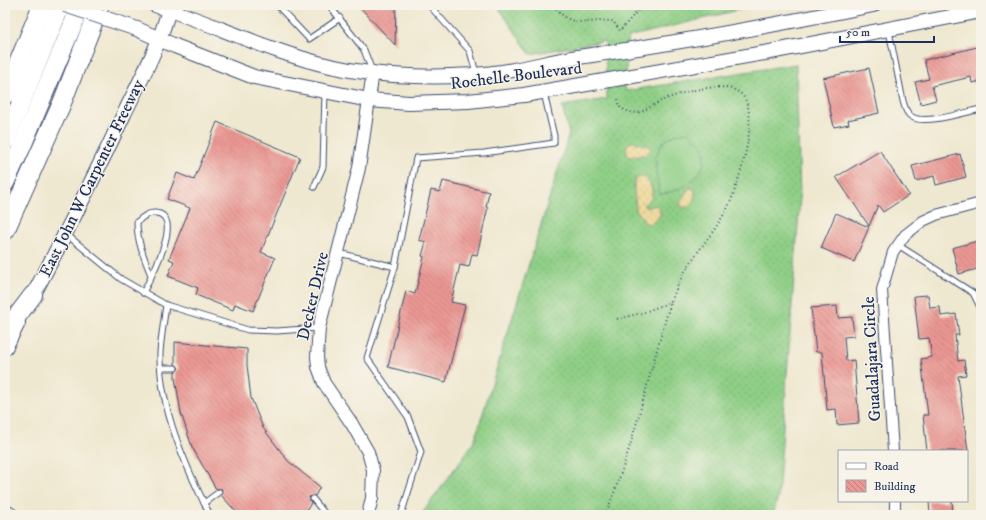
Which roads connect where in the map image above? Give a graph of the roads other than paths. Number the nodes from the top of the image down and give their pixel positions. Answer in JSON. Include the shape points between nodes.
{"nodes":[{"id":1,"x":42,"y":5,"type":"edge"},
{"id":2,"x":61,"y":5,"type":"edge"},
{"id":3,"x":65,"y":5,"type":"edge"},
{"id":4,"x":81,"y":5,"type":"edge"},
{"id":5,"x":100,"y":5,"type":"edge"},
{"id":6,"x":155,"y":5,"type":"edge"},
{"id":7,"x":277,"y":5,"type":"edge"},
{"id":8,"x":329,"y":5,"type":"edge"},
{"id":9,"x":428,"y":5,"type":"edge"},
{"id":10,"x":873,"y":5,"type":"edge"},
{"id":11,"x":169,"y":7,"type":"edge"},
{"id":12,"x":981,"y":11,"type":"edge"},
{"id":13,"x":340,"y":18,"type":"junction"},
{"id":14,"x":888,"y":30,"type":"junction"},
{"id":15,"x":158,"y":39,"type":"junction"},
{"id":16,"x":373,"y":72,"type":"junction"},
{"id":17,"x":476,"y":74,"type":"junction"},
{"id":18,"x":325,"y":92,"type":"junction"},
{"id":19,"x":544,"y":92,"type":"junction"},
{"id":20,"x":5,"y":95,"type":"edge"},
{"id":21,"x":369,"y":100,"type":"junction"},
{"id":22,"x":981,"y":109,"type":"edge"},
{"id":23,"x":5,"y":141,"type":"edge"},
{"id":24,"x":5,"y":183,"type":"edge"},
{"id":25,"x":314,"y":187,"type":"dead end"},
{"id":26,"x":981,"y":203,"type":"edge"},
{"id":27,"x":5,"y":231,"type":"edge"},
{"id":28,"x":65,"y":233,"type":"junction"},
{"id":29,"x":898,"y":245,"type":"junction"},
{"id":30,"x":339,"y":253,"type":"junction"},
{"id":31,"x":395,"y":267,"type":"junction"},
{"id":32,"x":151,"y":275,"type":"junction"},
{"id":33,"x":144,"y":293,"type":"junction"},
{"id":34,"x":33,"y":295,"type":"junction"},
{"id":35,"x":166,"y":305,"type":"junction"},
{"id":36,"x":319,"y":328,"type":"junction"},
{"id":37,"x":981,"y":331,"type":"edge"},
{"id":38,"x":5,"y":332,"type":"edge"},
{"id":39,"x":5,"y":348,"type":"edge"},
{"id":40,"x":161,"y":368,"type":"junction"},
{"id":41,"x":175,"y":368,"type":"dead end"},
{"id":42,"x":893,"y":450,"type":"edge"},
{"id":43,"x":219,"y":492,"type":"dead end"},
{"id":44,"x":313,"y":499,"type":"dead end"},
{"id":45,"x":895,"y":502,"type":"edge"},
{"id":46,"x":204,"y":503,"type":"junction"},
{"id":47,"x":5,"y":509,"type":"edge"},
{"id":48,"x":14,"y":515,"type":"edge"},
{"id":49,"x":210,"y":515,"type":"edge"},
{"id":50,"x":326,"y":515,"type":"edge"},
{"id":51,"x":368,"y":515,"type":"edge"},
{"id":52,"x":401,"y":515,"type":"edge"},
{"id":53,"x":895,"y":515,"type":"edge"}],
"edges":[{"from":1,"to":20,"type":"highway"},
{"from":2,"to":23,"type":"highway"},
{"from":3,"to":15,"type":"main road","name":"Rochelle Boulevard","bridge":true,"via":[[137,29]]},
{"from":4,"to":24,"type":"highway"},
{"from":5,"to":27,"type":"highway","via":[[62,103]]},
{"from":6,"to":11,"type":"main road","name":"Rochelle Boulevard"},
{"from":7,"to":13,"type":"lane","via":[[309,39]]},
{"from":8,"to":13,"type":"lane"},
{"from":9,"to":17,"type":"lane","via":[[470,51]]},
{"from":10,"to":17,"type":"main road","name":"Rochelle Boulevard","via":[[638,49],[503,72]]},
{"from":11,"to":15,"type":"main road","name":"East John W Carpenter Freeway"},
{"from":11,"to":16,"type":"main road","name":"Rochelle Boulevard","via":[[261,44],[330,66]]},
{"from":12,"to":14,"type":"main road","name":"Rochelle Boulevard"},
{"from":13,"to":16,"type":"lane","via":[[364,50]]},
{"from":14,"to":19,"type":"main road","name":"Rochelle Boulevard"},
{"from":14,"to":22,"type":"lane","via":[[903,101],[906,111],[912,117],[927,120]]},
{"from":15,"to":18,"type":"main road","name":"Rochelle Boulevard","via":[[254,77]]},
{"from":15,"to":28,"type":"main road","name":"East John W Carpenter Freeway"},
{"from":16,"to":17,"type":"main road","name":"Rochelle Boulevard","via":[[452,77]]},
{"from":16,"to":21,"type":"street","name":"Decker Drive"},
{"from":18,"to":21,"type":"main road","name":"Rochelle Boulevard"},
{"from":18,"to":25,"type":"lane","via":[[323,167]]},
{"from":19,"to":21,"type":"main road","name":"Rochelle Boulevard","via":[[468,101],[409,103]]},
{"from":19,"to":31,"type":"lane","via":[[554,143],[484,153],[416,158]]},
{"from":21,"to":30,"type":"street","name":"Decker Drive","via":[[359,168]]},
{"from":26,"to":29,"type":"street","name":"Guadalajara Circle","via":[[936,214],[905,234]]},
{"from":28,"to":33,"type":"lane","via":[[100,263]]},
{"from":28,"to":34,"type":"main road","name":"East John W Carpenter Freeway"},
{"from":29,"to":37,"type":"lane","via":[[973,293],[980,307]]},
{"from":29,"to":42,"type":"street","name":"Guadalajara Circle","via":[[893,252],[882,290]]},
{"from":30,"to":31,"type":"lane"},
{"from":30,"to":36,"type":"street","name":"Decker Drive"},
{"from":31,"to":52,"type":"lane","via":[[367,358],[408,417],[421,452]]},
{"from":32,"to":32,"type":"lane","via":[[164,245],[168,228],[162,214],[154,212],[142,216],[137,222],[142,255]]},
{"from":32,"to":33,"type":"lane"},
{"from":33,"to":35,"type":"lane"},
{"from":34,"to":38,"type":"highway"},
{"from":34,"to":39,"type":"main road","name":"East John W Carpenter Freeway"},
{"from":35,"to":36,"type":"lane","via":[[248,330],[277,332]]},
{"from":35,"to":40,"type":"lane","via":[[160,353]]},
{"from":36,"to":51,"type":"street","name":"Decker Drive","via":[[316,357],[324,383],[368,452],[373,470],[372,498]]},
{"from":40,"to":41,"type":"lane"},
{"from":40,"to":46,"type":"lane","via":[[170,417],[187,469]]},
{"from":43,"to":46,"type":"lane"},
{"from":44,"to":50,"type":"lane"},
{"from":45,"to":53,"type":"street"},
{"from":46,"to":49,"type":"lane"},
{"from":47,"to":48,"type":"street"}]}
